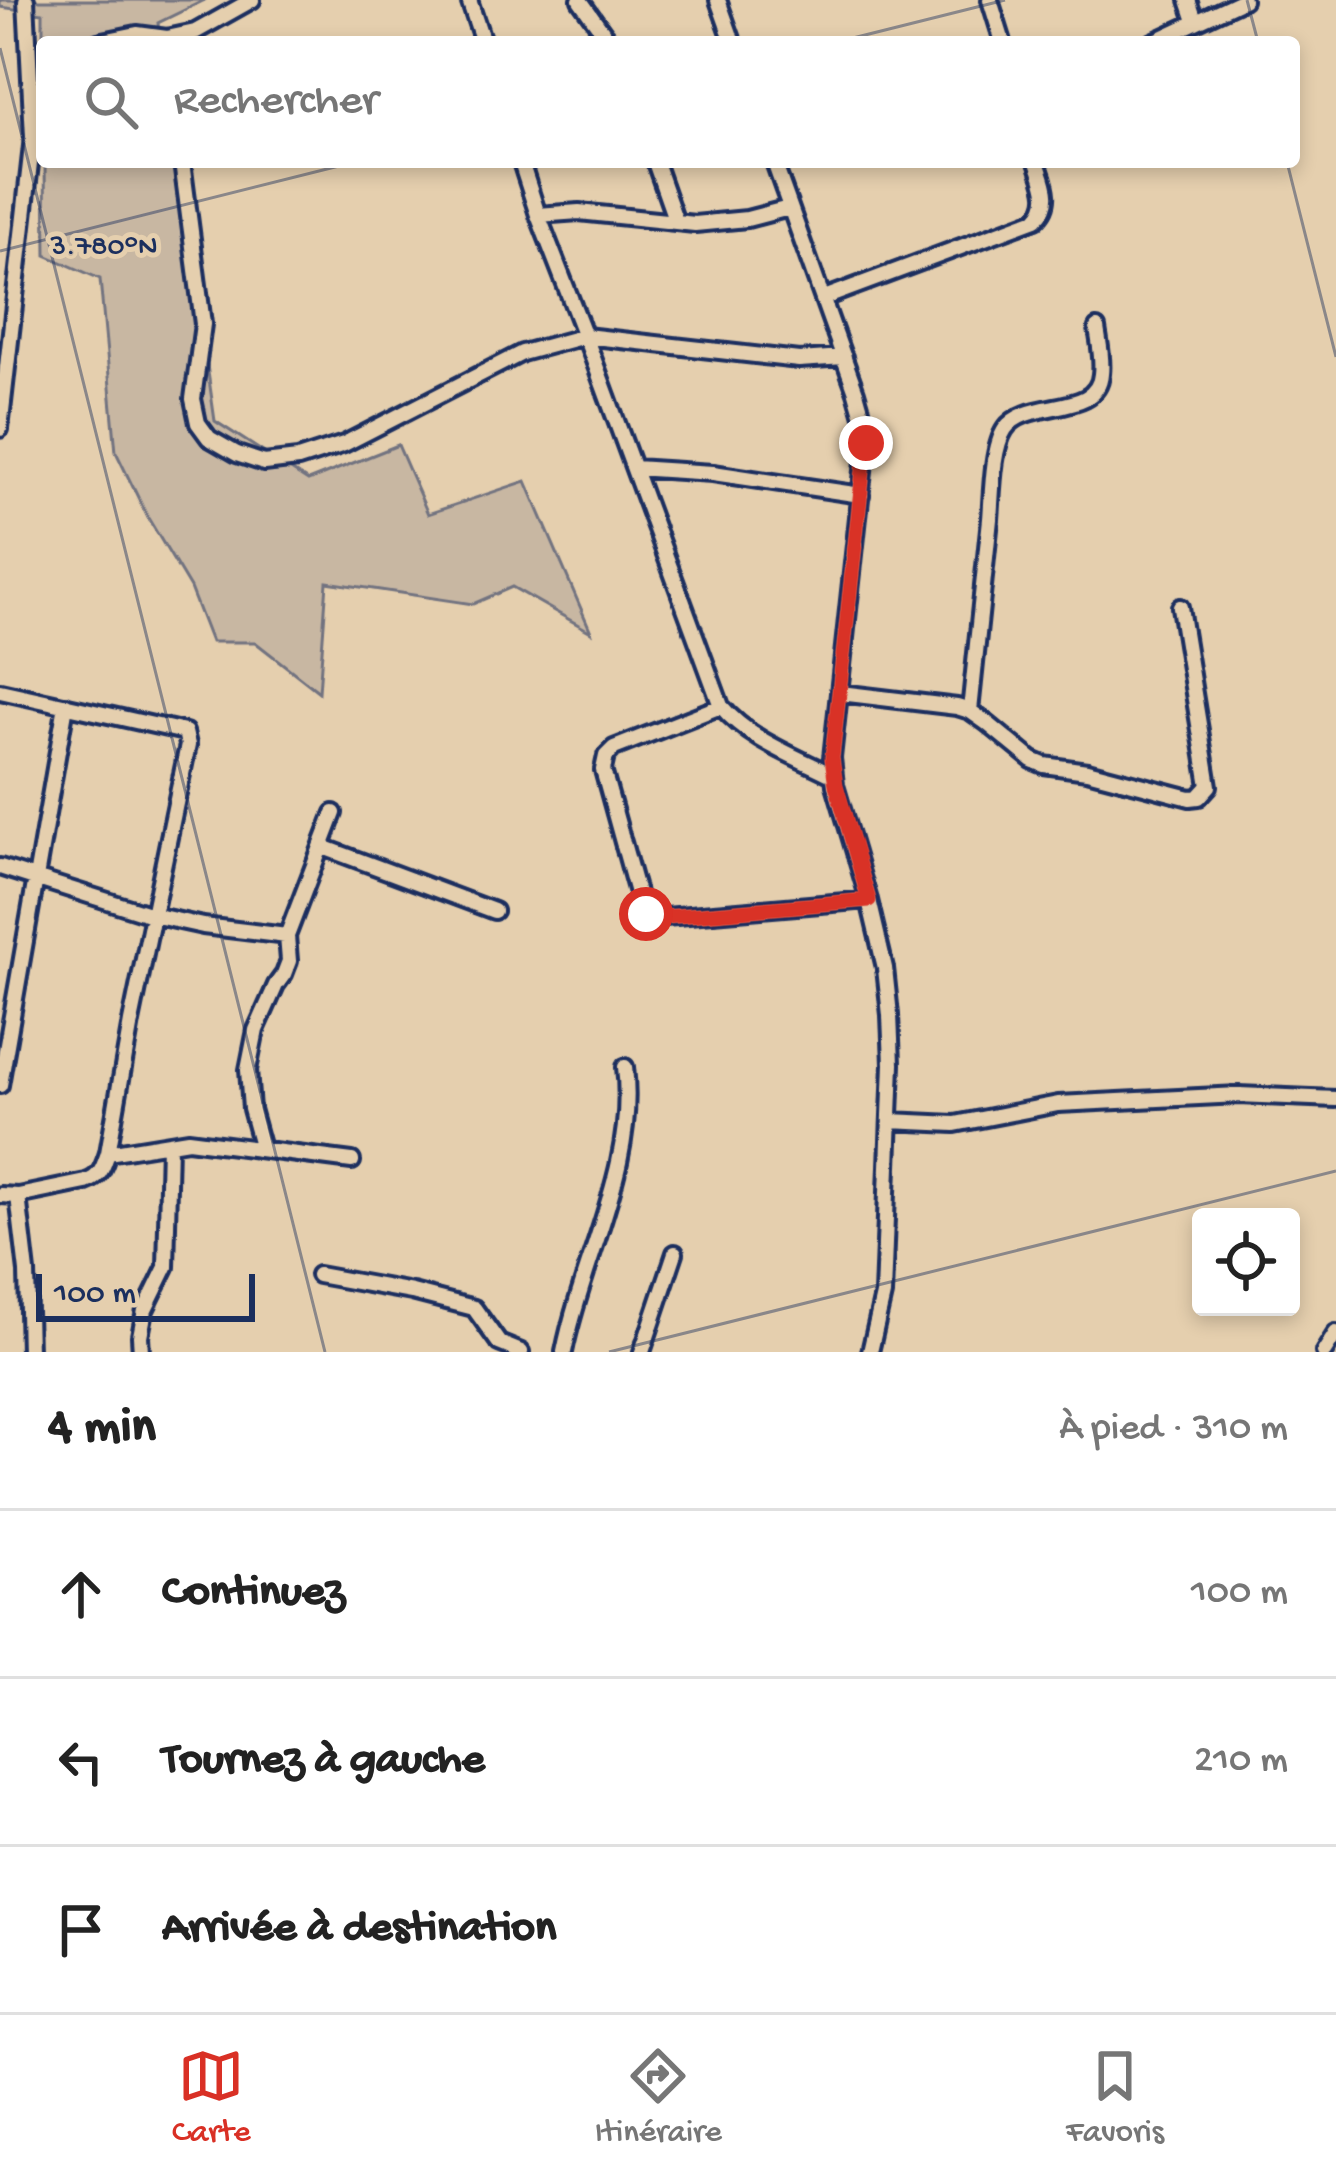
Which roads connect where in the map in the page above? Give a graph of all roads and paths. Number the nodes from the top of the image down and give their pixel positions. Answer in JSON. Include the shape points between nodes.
{"nodes":[{"id":1,"x":26,"y":0,"type":"edge"},
{"id":2,"x":252,"y":0,"type":"edge"},
{"id":3,"x":470,"y":0,"type":"edge"},
{"id":4,"x":580,"y":0,"type":"edge"},
{"id":5,"x":718,"y":0,"type":"edge"},
{"id":6,"x":990,"y":0,"type":"edge"},
{"id":7,"x":1188,"y":0,"type":"edge"},
{"id":8,"x":1243,"y":0,"type":"edge"},
{"id":9,"x":1195,"y":21,"type":"junction"},
{"id":10,"x":181,"y":36,"type":"edge"},
{"id":11,"x":481,"y":36,"type":"edge"},
{"id":12,"x":606,"y":36,"type":"edge"},
{"id":13,"x":731,"y":36,"type":"edge"},
{"id":14,"x":1001,"y":36,"type":"edge"},
{"id":15,"x":1165,"y":36,"type":"edge"},
{"id":16,"x":36,"y":51,"type":"edge"},
{"id":17,"x":183,"y":168,"type":"edge"},
{"id":18,"x":523,"y":168,"type":"edge"},
{"id":19,"x":657,"y":168,"type":"edge"},
{"id":20,"x":776,"y":168,"type":"edge"},
{"id":21,"x":1039,"y":168,"type":"edge"},
{"id":22,"x":789,"y":208,"type":"junction"},
{"id":23,"x":538,"y":215,"type":"junction"},
{"id":24,"x":676,"y":222,"type":"junction"},
{"id":25,"x":824,"y":298,"type":"junction"},
{"id":26,"x":1097,"y":328,"type":"dead end"},
{"id":27,"x":585,"y":336,"type":"junction"},
{"id":28,"x":844,"y":357,"type":"junction"},
{"id":29,"x":1,"y":422,"type":"edge"},
{"id":30,"x":634,"y":468,"type":"junction"},
{"id":31,"x":861,"y":495,"type":"junction"},
{"id":32,"x":1180,"y":607,"type":"dead end"},
{"id":33,"x":0,"y":692,"type":"edge"},
{"id":34,"x":840,"y":694,"type":"junction"},
{"id":35,"x":66,"y":705,"type":"junction"},
{"id":36,"x":721,"y":706,"type":"junction"},
{"id":37,"x":970,"y":711,"type":"junction"},
{"id":38,"x":834,"y":776,"type":"junction"},
{"id":39,"x":334,"y":814,"type":"dead end"},
{"id":40,"x":323,"y":847,"type":"junction"},
{"id":41,"x":0,"y":867,"type":"edge"},
{"id":42,"x":37,"y":878,"type":"junction"},
{"id":43,"x":869,"y":900,"type":"junction"},
{"id":44,"x":494,"y":911,"type":"dead end"},
{"id":45,"x":152,"y":916,"type":"junction"},
{"id":46,"x":287,"y":936,"type":"junction"},
{"id":47,"x":626,"y":1067,"type":"dead end"},
{"id":48,"x":0,"y":1084,"type":"edge"},
{"id":49,"x":1336,"y":1099,"type":"edge"},
{"id":50,"x":890,"y":1121,"type":"junction"},
{"id":51,"x":169,"y":1144,"type":"junction"},
{"id":52,"x":262,"y":1149,"type":"junction"},
{"id":53,"x":108,"y":1153,"type":"junction"},
{"id":54,"x":352,"y":1161,"type":"dead end"},
{"id":55,"x":0,"y":1195,"type":"edge"},
{"id":56,"x":18,"y":1196,"type":"junction"},
{"id":57,"x":676,"y":1253,"type":"dead end"},
{"id":58,"x":318,"y":1275,"type":"dead end"},
{"id":59,"x":1336,"y":1333,"type":"edge"},
{"id":60,"x":28,"y":1352,"type":"edge"},
{"id":61,"x":141,"y":1352,"type":"edge"},
{"id":62,"x":521,"y":1352,"type":"edge"},
{"id":63,"x":564,"y":1352,"type":"edge"},
{"id":64,"x":641,"y":1352,"type":"edge"},
{"id":65,"x":870,"y":1352,"type":"edge"},
{"id":66,"x":1324,"y":1352,"type":"edge"}],
"edges":[{"from":1,"to":16,"type":"street"},
{"from":2,"to":10,"type":"street"},
{"from":3,"to":11,"type":"street"},
{"from":4,"to":12,"type":"street"},
{"from":5,"to":13,"type":"street"},
{"from":6,"to":14,"type":"street"},
{"from":7,"to":9,"type":"street"},
{"from":8,"to":9,"type":"street"},
{"from":9,"to":15,"type":"street"},
{"from":16,"to":29,"type":"street"},
{"from":17,"to":27,"type":"street","via":[[203,324],[193,399],[209,438],[238,454],[264,463],[344,444],[523,353]]},
{"from":18,"to":23,"type":"street"},
{"from":19,"to":24,"type":"street"},
{"from":20,"to":22,"type":"street"},
{"from":21,"to":25,"type":"street","via":[[1048,197],[1036,219]]},
{"from":22,"to":24,"type":"street"},
{"from":22,"to":25,"type":"street"},
{"from":23,"to":24,"type":"street"},
{"from":23,"to":27,"type":"street"},
{"from":25,"to":28,"type":"street"},
{"from":26,"to":37,"type":"street","via":[[1096,390],[1029,412],[1001,433]]},
{"from":27,"to":28,"type":"street","via":[[799,361]]},
{"from":27,"to":30,"type":"street"},
{"from":28,"to":31,"type":"street","via":[[864,420]]},
{"from":30,"to":31,"type":"street"},
{"from":30,"to":36,"type":"street"},
{"from":31,"to":34,"type":"street"},
{"from":32,"to":37,"type":"street","via":[[1209,786],[1199,796],[1044,765]]},
{"from":33,"to":35,"type":"street"},
{"from":34,"to":37,"type":"street"},
{"from":34,"to":38,"type":"street"},
{"from":35,"to":42,"type":"street"},
{"from":35,"to":45,"type":"street","via":[[185,732]]},
{"from":36,"to":38,"type":"street","via":[[759,738]]},
{"from":36,"to":43,"type":"street","via":[[606,756],[603,770],[646,914]]},
{"from":38,"to":43,"type":"street"},
{"from":39,"to":40,"type":"street"},
{"from":40,"to":44,"type":"street"},
{"from":40,"to":46,"type":"street"},
{"from":41,"to":42,"type":"street"},
{"from":42,"to":45,"type":"street"},
{"from":42,"to":48,"type":"street"},
{"from":43,"to":50,"type":"street","via":[[890,1015]]},
{"from":45,"to":46,"type":"street"},
{"from":45,"to":53,"type":"street"},
{"from":46,"to":52,"type":"street","via":[[289,961],[260,1018],[248,1070]]},
{"from":47,"to":63,"type":"street","via":[[629,1097],[614,1184]]},
{"from":49,"to":50,"type":"street","via":[[1239,1095],[1058,1104],[955,1124]]},
{"from":50,"to":65,"type":"street","via":[[883,1294]]},
{"from":51,"to":52,"type":"street"},
{"from":51,"to":53,"type":"street"},
{"from":51,"to":61,"type":"street","via":[[166,1267],[145,1310]]},
{"from":52,"to":54,"type":"street"},
{"from":53,"to":56,"type":"street","via":[[97,1179]]},
{"from":55,"to":56,"type":"street"},
{"from":56,"to":60,"type":"street"},
{"from":57,"to":64,"type":"street"},
{"from":58,"to":62,"type":"street","via":[[474,1308],[499,1343]]},
{"from":59,"to":66,"type":"street"}]}
